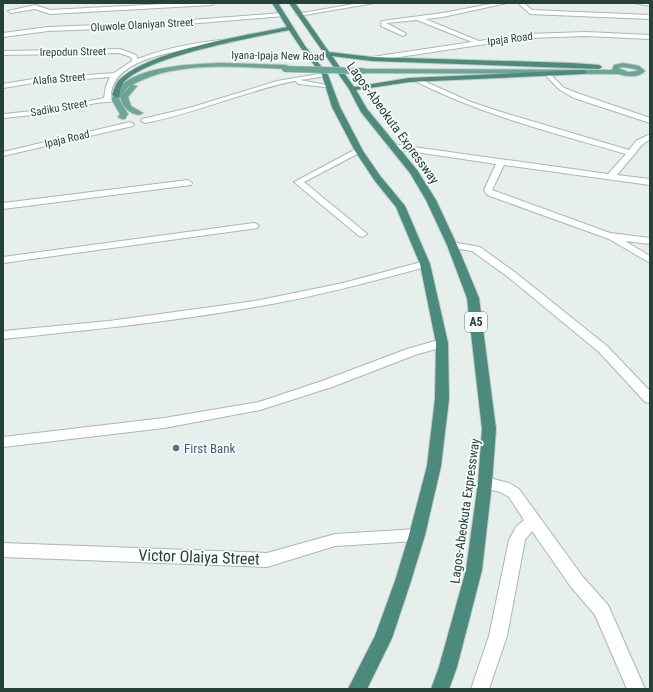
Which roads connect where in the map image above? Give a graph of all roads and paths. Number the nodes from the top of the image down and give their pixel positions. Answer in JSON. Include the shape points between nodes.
{"nodes":[{"id":1,"x":212,"y":3,"type":"edge"},
{"id":2,"x":276,"y":3,"type":"edge"},
{"id":3,"x":292,"y":3,"type":"edge"},
{"id":4,"x":371,"y":3,"type":"edge"},
{"id":5,"x":504,"y":3,"type":"edge"},
{"id":6,"x":521,"y":3,"type":"edge"},
{"id":7,"x":638,"y":3,"type":"edge"},
{"id":8,"x":650,"y":4,"type":"edge"},
{"id":9,"x":11,"y":11,"type":"dead end"},
{"id":10,"x":299,"y":14,"type":"junction"},
{"id":11,"x":282,"y":15,"type":"junction"},
{"id":12,"x":650,"y":16,"type":"edge"},
{"id":13,"x":417,"y":18,"type":"junction"},
{"id":14,"x":290,"y":28,"type":"junction"},
{"id":15,"x":3,"y":34,"type":"edge"},
{"id":16,"x":403,"y":34,"type":"dead end"},
{"id":17,"x":650,"y":37,"type":"edge"},
{"id":18,"x":231,"y":41,"type":"junction"},
{"id":19,"x":478,"y":43,"type":"junction"},
{"id":20,"x":3,"y":53,"type":"edge"},
{"id":21,"x":326,"y":53,"type":"junction"},
{"id":22,"x":372,"y":59,"type":"junction"},
{"id":23,"x":136,"y":63,"type":"junction"},
{"id":24,"x":650,"y":66,"type":"edge"},
{"id":25,"x":599,"y":67,"type":"junction"},
{"id":26,"x":286,"y":68,"type":"junction"},
{"id":27,"x":618,"y":69,"type":"junction"},
{"id":28,"x":362,"y":70,"type":"junction"},
{"id":29,"x":639,"y":70,"type":"junction"},
{"id":30,"x":587,"y":72,"type":"junction"},
{"id":31,"x":650,"y":72,"type":"edge"},
{"id":32,"x":115,"y":75,"type":"junction"},
{"id":33,"x":325,"y":75,"type":"junction"},
{"id":34,"x":548,"y":75,"type":"junction"},
{"id":35,"x":286,"y":80,"type":"junction"},
{"id":36,"x":417,"y":80,"type":"junction"},
{"id":37,"x":3,"y":86,"type":"edge"},
{"id":38,"x":330,"y":87,"type":"junction"},
{"id":39,"x":352,"y":89,"type":"junction"},
{"id":40,"x":113,"y":98,"type":"junction"},
{"id":41,"x":139,"y":113,"type":"junction"},
{"id":42,"x":3,"y":116,"type":"edge"},
{"id":43,"x":146,"y":118,"type":"junction"},
{"id":44,"x":122,"y":119,"type":"junction"},
{"id":45,"x":650,"y":121,"type":"edge"},
{"id":46,"x":130,"y":124,"type":"junction"},
{"id":47,"x":650,"y":136,"type":"edge"},
{"id":48,"x":392,"y":146,"type":"junction"},
{"id":49,"x":3,"y":149,"type":"edge"},
{"id":50,"x":359,"y":151,"type":"junction"},
{"id":51,"x":632,"y":152,"type":"junction"},
{"id":52,"x":3,"y":154,"type":"edge"},
{"id":53,"x":501,"y":162,"type":"junction"},
{"id":54,"x":611,"y":177,"type":"junction"},
{"id":55,"x":650,"y":182,"type":"edge"},
{"id":56,"x":188,"y":183,"type":"dead end"},
{"id":57,"x":3,"y":206,"type":"edge"},
{"id":58,"x":254,"y":226,"type":"dead end"},
{"id":59,"x":362,"y":234,"type":"dead end"},
{"id":60,"x":608,"y":236,"type":"junction"},
{"id":61,"x":650,"y":240,"type":"edge"},
{"id":62,"x":452,"y":245,"type":"junction"},
{"id":63,"x":3,"y":260,"type":"edge"},
{"id":64,"x":650,"y":260,"type":"edge"},
{"id":65,"x":425,"y":264,"type":"junction"},
{"id":66,"x":3,"y":335,"type":"edge"},
{"id":67,"x":442,"y":343,"type":"junction"},
{"id":68,"x":650,"y":399,"type":"edge"},
{"id":69,"x":3,"y":442,"type":"edge"},
{"id":70,"x":485,"y":483,"type":"junction"},
{"id":71,"x":534,"y":522,"type":"junction"},
{"id":72,"x":417,"y":535,"type":"junction"},
{"id":73,"x":3,"y":550,"type":"edge"},
{"id":74,"x":357,"y":689,"type":"edge"},
{"id":75,"x":440,"y":689,"type":"edge"},
{"id":76,"x":480,"y":689,"type":"edge"},
{"id":77,"x":636,"y":689,"type":"edge"}],
"edges":[{"from":1,"to":9,"type":"street","via":[[51,12],[35,6]]},
{"from":2,"to":11,"type":"highway","name":"Lagos-Abeokuta Expressway"},
{"from":3,"to":10,"type":"highway","name":"Lagos-Abeokuta Expressway","number":"A5"},
{"from":4,"to":10,"type":"street"},
{"from":5,"to":13,"type":"street"},
{"from":6,"to":12,"type":"street","via":[[530,12]]},
{"from":7,"to":8,"type":"street"},
{"from":10,"to":21,"type":"highway","name":"Lagos-Abeokuta Expressway","number":"A5"},
{"from":11,"to":14,"type":"highway","name":"Lagos-Abeokuta Expressway"},
{"from":11,"to":15,"type":"street","name":"Oluwole Olaniyan Street"},
{"from":13,"to":16,"type":"street","via":[[384,22],[383,24]]},
{"from":13,"to":19,"type":"street"},
{"from":14,"to":18,"type":"highway"},
{"from":14,"to":33,"type":"highway","name":"Lagos-Abeokuta Expressway"},
{"from":17,"to":19,"type":"street","name":"Ipaja Road","via":[[566,34],[513,37]]},
{"from":18,"to":23,"type":"street","via":[[205,42],[180,47]]},
{"from":18,"to":40,"type":"highway","via":[[180,54],[142,68],[128,75],[119,84]]},
{"from":19,"to":22,"type":"street","name":"Ipaja Road"},
{"from":20,"to":23,"type":"street","name":"Irepodun Street","via":[[120,51],[134,56]]},
{"from":21,"to":22,"type":"highway"},
{"from":21,"to":39,"type":"highway","name":"Lagos-Abeokuta Expressway","number":"A5"},
{"from":22,"to":25,"type":"highway"},
{"from":23,"to":32,"type":"street"},
{"from":24,"to":29,"type":"main road"},
{"from":25,"to":27,"type":"main road","name":"Iyana-Ipaja New Road"},
{"from":25,"to":28,"type":"main road","name":"Iyana-Ipaja New Road"},
{"from":26,"to":28,"type":"main road","name":"Iyana-Ipaja New Road","bridge":true},
{"from":26,"to":40,"type":"main road","name":"Iyana-Ipaja New Road","via":[[215,65],[174,68],[139,78],[126,85]]},
{"from":26,"to":41,"type":"main road","name":"Iyana-Ipaja New Road","via":[[186,69],[158,75],[130,88],[124,97],[131,111]]},
{"from":27,"to":29,"type":"main road","via":[[623,65]]},
{"from":27,"to":30,"type":"main road","name":"Iyana-Ipaja New Road"},
{"from":28,"to":30,"type":"main road","name":"Iyana-Ipaja New Road"},
{"from":29,"to":31,"type":"main road"},
{"from":30,"to":34,"type":"highway"},
{"from":32,"to":37,"type":"street","name":"Alafia Street","via":[[33,81]]},
{"from":32,"to":40,"type":"street","via":[[107,92]]},
{"from":33,"to":35,"type":"street"},
{"from":33,"to":38,"type":"highway","name":"Lagos-Abeokuta Expressway"},
{"from":34,"to":36,"type":"highway"},
{"from":34,"to":45,"type":"street","via":[[562,89],[577,96]]},
{"from":35,"to":38,"type":"street"},
{"from":35,"to":43,"type":"street","via":[[180,114]]},
{"from":36,"to":39,"type":"highway"},
{"from":36,"to":51,"type":"street","via":[[464,101]]},
{"from":38,"to":50,"type":"highway","name":"Lagos-Abeokuta Expressway","via":[[336,108]]},
{"from":39,"to":48,"type":"highway","name":"Lagos-Abeokuta Expressway","number":"A5","via":[[364,110]]},
{"from":40,"to":42,"type":"street","name":"Sadiku Street","via":[[53,111]]},
{"from":40,"to":44,"type":"main road","via":[[124,114]]},
{"from":41,"to":43,"type":"street"},
{"from":41,"to":44,"type":"street","name":"Ipaja Road"},
{"from":43,"to":46,"type":"street","name":"Ipaja Road"},
{"from":44,"to":46,"type":"street"},
{"from":44,"to":49,"type":"street","name":"Ipaja Road","via":[[83,133]]},
{"from":46,"to":52,"type":"street","name":"Ipaja Road"},
{"from":47,"to":51,"type":"street","via":[[639,143]]},
{"from":48,"to":53,"type":"street"},
{"from":48,"to":62,"type":"highway","name":"Lagos-Abeokuta Expressway","number":"A5","via":[[414,172],[431,200]]},
{"from":50,"to":59,"type":"street","via":[[298,182]]},
{"from":50,"to":65,"type":"highway","name":"Lagos-Abeokuta Expressway","via":[[400,206]]},
{"from":51,"to":54,"type":"street"},
{"from":53,"to":54,"type":"street"},
{"from":53,"to":60,"type":"street","via":[[488,190],[490,193]]},
{"from":54,"to":55,"type":"street"},
{"from":56,"to":57,"type":"street"},
{"from":58,"to":63,"type":"street"},
{"from":60,"to":61,"type":"street"},
{"from":60,"to":64,"type":"street"},
{"from":62,"to":68,"type":"street","via":[[476,249],[548,302],[603,349]]},
{"from":62,"to":70,"type":"highway","name":"Lagos-Abeokuta Expressway","number":"A5","via":[[474,305],[489,429]]},
{"from":65,"to":66,"type":"street","via":[[344,286],[255,304],[109,324]]},
{"from":65,"to":67,"type":"highway","name":"Lagos-Abeokuta Expressway"},
{"from":67,"to":69,"type":"street","via":[[260,406],[164,423]]},
{"from":67,"to":72,"type":"highway","name":"Lagos-Abeokuta Expressway","via":[[442,399],[434,466]]},
{"from":70,"to":71,"type":"street","via":[[504,487],[514,493]]},
{"from":70,"to":75,"type":"highway","name":"Lagos-Abeokuta Expressway","number":"A5","via":[[474,570]]},
{"from":71,"to":76,"type":"street","via":[[520,531],[517,540],[498,636]]},
{"from":71,"to":77,"type":"street","via":[[577,582],[602,610]]},
{"from":72,"to":73,"type":"street","name":"Victor Olaiya Street","via":[[335,540],[267,560]]},
{"from":72,"to":74,"type":"highway","name":"Lagos-Abeokuta Expressway","via":[[383,638]]}]}
